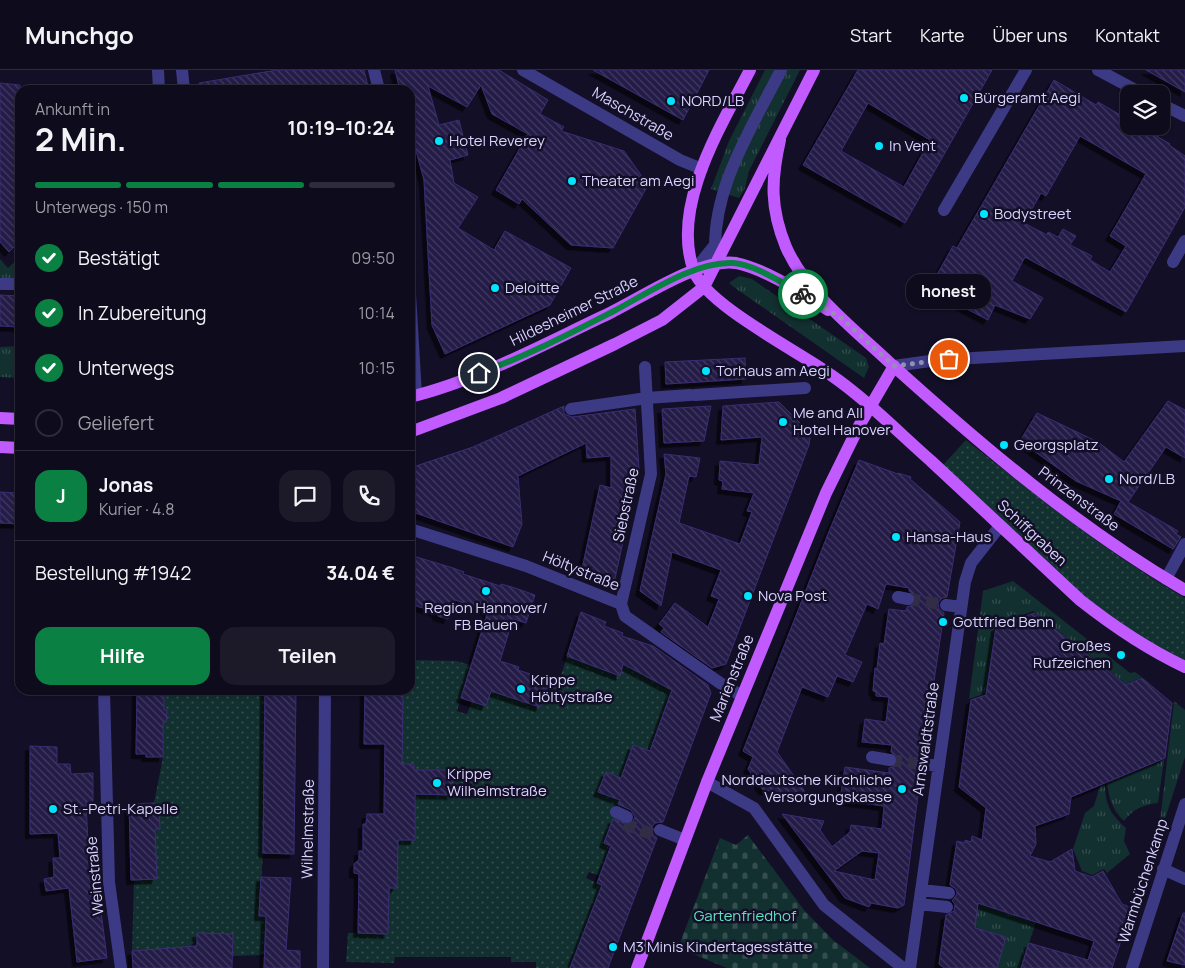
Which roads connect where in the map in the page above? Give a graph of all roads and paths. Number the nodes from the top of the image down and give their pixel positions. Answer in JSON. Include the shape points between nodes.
{"nodes":[{"id":1,"x":158,"y":70,"type":"edge"},
{"id":2,"x":182,"y":70,"type":"edge"},
{"id":3,"x":374,"y":70,"type":"edge"},
{"id":4,"x":523,"y":70,"type":"edge"},
{"id":5,"x":750,"y":70,"type":"edge"},
{"id":6,"x":781,"y":70,"type":"edge"},
{"id":7,"x":814,"y":70,"type":"edge"},
{"id":8,"x":1026,"y":70,"type":"edge"},
{"id":9,"x":1098,"y":70,"type":"edge"},
{"id":10,"x":159,"y":85,"type":"edge"},
{"id":11,"x":184,"y":85,"type":"edge"},
{"id":12,"x":378,"y":85,"type":"edge"},
{"id":13,"x":1126,"y":85,"type":"edge"},
{"id":14,"x":1170,"y":108,"type":"edge"},
{"id":15,"x":1185,"y":116,"type":"edge"},
{"id":16,"x":780,"y":140,"type":"junction"},
{"id":17,"x":702,"y":169,"type":"junction"},
{"id":18,"x":944,"y":210,"type":"dead end"},
{"id":19,"x":1185,"y":241,"type":"edge"},
{"id":20,"x":714,"y":246,"type":"junction"},
{"id":21,"x":1173,"y":262,"type":"dead end"},
{"id":22,"x":716,"y":263,"type":"junction"},
{"id":23,"x":694,"y":272,"type":"junction"},
{"id":24,"x":0,"y":284,"type":"edge"},
{"id":25,"x":15,"y":284,"type":"edge"},
{"id":26,"x":704,"y":287,"type":"junction"},
{"id":27,"x":841,"y":318,"type":"junction"},
{"id":28,"x":1185,"y":346,"type":"edge"},
{"id":29,"x":894,"y":366,"type":"junction"},
{"id":30,"x":645,"y":367,"type":"dead end"},
{"id":31,"x":805,"y":388,"type":"dead end"},
{"id":32,"x":415,"y":395,"type":"edge"},
{"id":33,"x":647,"y":398,"type":"junction"},
{"id":34,"x":871,"y":406,"type":"junction"},
{"id":35,"x":571,"y":409,"type":"dead end"},
{"id":36,"x":0,"y":418,"type":"edge"},
{"id":37,"x":15,"y":419,"type":"edge"},
{"id":38,"x":415,"y":430,"type":"edge"},
{"id":39,"x":0,"y":446,"type":"edge"},
{"id":40,"x":15,"y":448,"type":"edge"},
{"id":41,"x":1000,"y":526,"type":"junction"},
{"id":42,"x":415,"y":532,"type":"edge"},
{"id":43,"x":1185,"y":544,"type":"edge"},
{"id":44,"x":1166,"y":579,"type":"junction"},
{"id":45,"x":1185,"y":590,"type":"edge"},
{"id":46,"x":621,"y":604,"type":"junction"},
{"id":47,"x":946,"y":605,"type":"tunnel mouth"},
{"id":48,"x":961,"y":607,"type":"junction"},
{"id":49,"x":1185,"y":667,"type":"edge"},
{"id":50,"x":104,"y":695,"type":"edge"},
{"id":51,"x":325,"y":695,"type":"edge"},
{"id":52,"x":742,"y":696,"type":"junction"},
{"id":53,"x":872,"y":757,"type":"dead end"},
{"id":54,"x":890,"y":760,"type":"tunnel mouth"},
{"id":55,"x":922,"y":764,"type":"tunnel mouth"},
{"id":56,"x":939,"y":766,"type":"junction"},
{"id":57,"x":707,"y":782,"type":"junction"},
{"id":58,"x":1185,"y":804,"type":"edge"},
{"id":59,"x":659,"y":833,"type":"tunnel mouth"},
{"id":60,"x":684,"y":843,"type":"junction"},
{"id":61,"x":1163,"y":869,"type":"junction"},
{"id":62,"x":1185,"y":879,"type":"edge"},
{"id":63,"x":921,"y":890,"type":"junction"},
{"id":64,"x":949,"y":893,"type":"dead end"},
{"id":65,"x":919,"y":904,"type":"junction"},
{"id":66,"x":947,"y":907,"type":"dead end"},
{"id":67,"x":121,"y":968,"type":"edge"},
{"id":68,"x":323,"y":968,"type":"edge"},
{"id":69,"x":637,"y":968,"type":"edge"},
{"id":70,"x":904,"y":968,"type":"edge"},
{"id":71,"x":910,"y":968,"type":"edge"},
{"id":72,"x":1132,"y":968,"type":"edge"}],
"edges":[{"from":1,"to":10,"type":"street"},
{"from":2,"to":11,"type":"street"},
{"from":3,"to":12,"type":"street"},
{"from":4,"to":17,"type":"street","name":"Maschstraße","via":[[680,160]]},
{"from":5,"to":17,"type":"main road"},
{"from":6,"to":20,"type":"street","via":[[735,161],[719,208]]},
{"from":7,"to":16,"type":"main road"},
{"from":8,"to":18,"type":"street"},
{"from":9,"to":13,"type":"street"},
{"from":14,"to":15,"type":"street"},
{"from":16,"to":22,"type":"main road"},
{"from":16,"to":27,"type":"main road","via":[[772,183],[778,223],[790,255],[809,283]]},
{"from":17,"to":23,"type":"main road","via":[[688,228]]},
{"from":19,"to":21,"type":"street"},
{"from":20,"to":22,"type":"street"},
{"from":20,"to":23,"type":"street"},
{"from":22,"to":23,"type":"main road","name":"Hildesheimer Straße"},
{"from":22,"to":26,"type":"main road"},
{"from":22,"to":27,"type":"main road","via":[[736,263],[766,275]]},
{"from":23,"to":26,"type":"main road","name":"Schiffgraben"},
{"from":23,"to":32,"type":"main road","name":"Hildesheimer Straße","via":[[495,367]]},
{"from":24,"to":25,"type":"street"},
{"from":26,"to":34,"type":"main road","name":"Schiffgraben","via":[[717,300],[832,375]]},
{"from":26,"to":38,"type":"main road","via":[[662,320],[615,344],[501,398]]},
{"from":27,"to":29,"type":"main road","name":"Prinzenstraße"},
{"from":28,"to":29,"type":"street","via":[[937,360]]},
{"from":29,"to":34,"type":"main road","name":"Marienstraße"},
{"from":29,"to":44,"type":"main road","name":"Prinzenstraße","via":[[962,428],[1058,506]]},
{"from":30,"to":33,"type":"street","name":"Siebstraße"},
{"from":31,"to":33,"type":"street"},
{"from":33,"to":35,"type":"street"},
{"from":33,"to":46,"type":"street","name":"Siebstraße","via":[[652,474]]},
{"from":34,"to":41,"type":"main road","name":"Schiffgraben"},
{"from":34,"to":52,"type":"main road","name":"Marienstraße","via":[[826,493]]},
{"from":36,"to":37,"type":"main road"},
{"from":39,"to":40,"type":"main road"},
{"from":41,"to":48,"type":"street","name":"Arnswaldtstraße","via":[[970,563]]},
{"from":41,"to":49,"type":"main road","name":"Schiffgraben","via":[[1110,624]]},
{"from":42,"to":46,"type":"street","name":"Höltystraße","via":[[526,566]]},
{"from":43,"to":44,"type":"street"},
{"from":44,"to":45,"type":"main road","name":"Prinzenstraße"},
{"from":46,"to":52,"type":"street","name":"Höltystraße","via":[[625,616]]},
{"from":47,"to":48,"type":"street"},
{"from":48,"to":56,"type":"street","name":"Arnswaldtstraße"},
{"from":50,"to":67,"type":"street","name":"Weinstraße","via":[[109,882]]},
{"from":51,"to":68,"type":"street","name":"Wilhelmstraße"},
{"from":52,"to":57,"type":"main road","name":"Marienstraße"},
{"from":53,"to":54,"type":"street"},
{"from":55,"to":56,"type":"street"},
{"from":56,"to":63,"type":"street","name":"Arnswaldtstraße"},
{"from":57,"to":60,"type":"main road","name":"Marienstraße"},
{"from":57,"to":70,"type":"street","via":[[754,808],[824,905]]},
{"from":58,"to":61,"type":"street","name":"Warmbüchenkamp"},
{"from":59,"to":60,"type":"street"},
{"from":60,"to":69,"type":"main road","name":"Marienstraße"},
{"from":61,"to":62,"type":"street"},
{"from":61,"to":72,"type":"street","name":"Warmbüchenkamp"},
{"from":63,"to":64,"type":"street"},
{"from":63,"to":65,"type":"street","name":"Arnswaldtstraße"},
{"from":65,"to":66,"type":"street"},
{"from":65,"to":71,"type":"street","name":"Arnswaldtstraße"}]}
